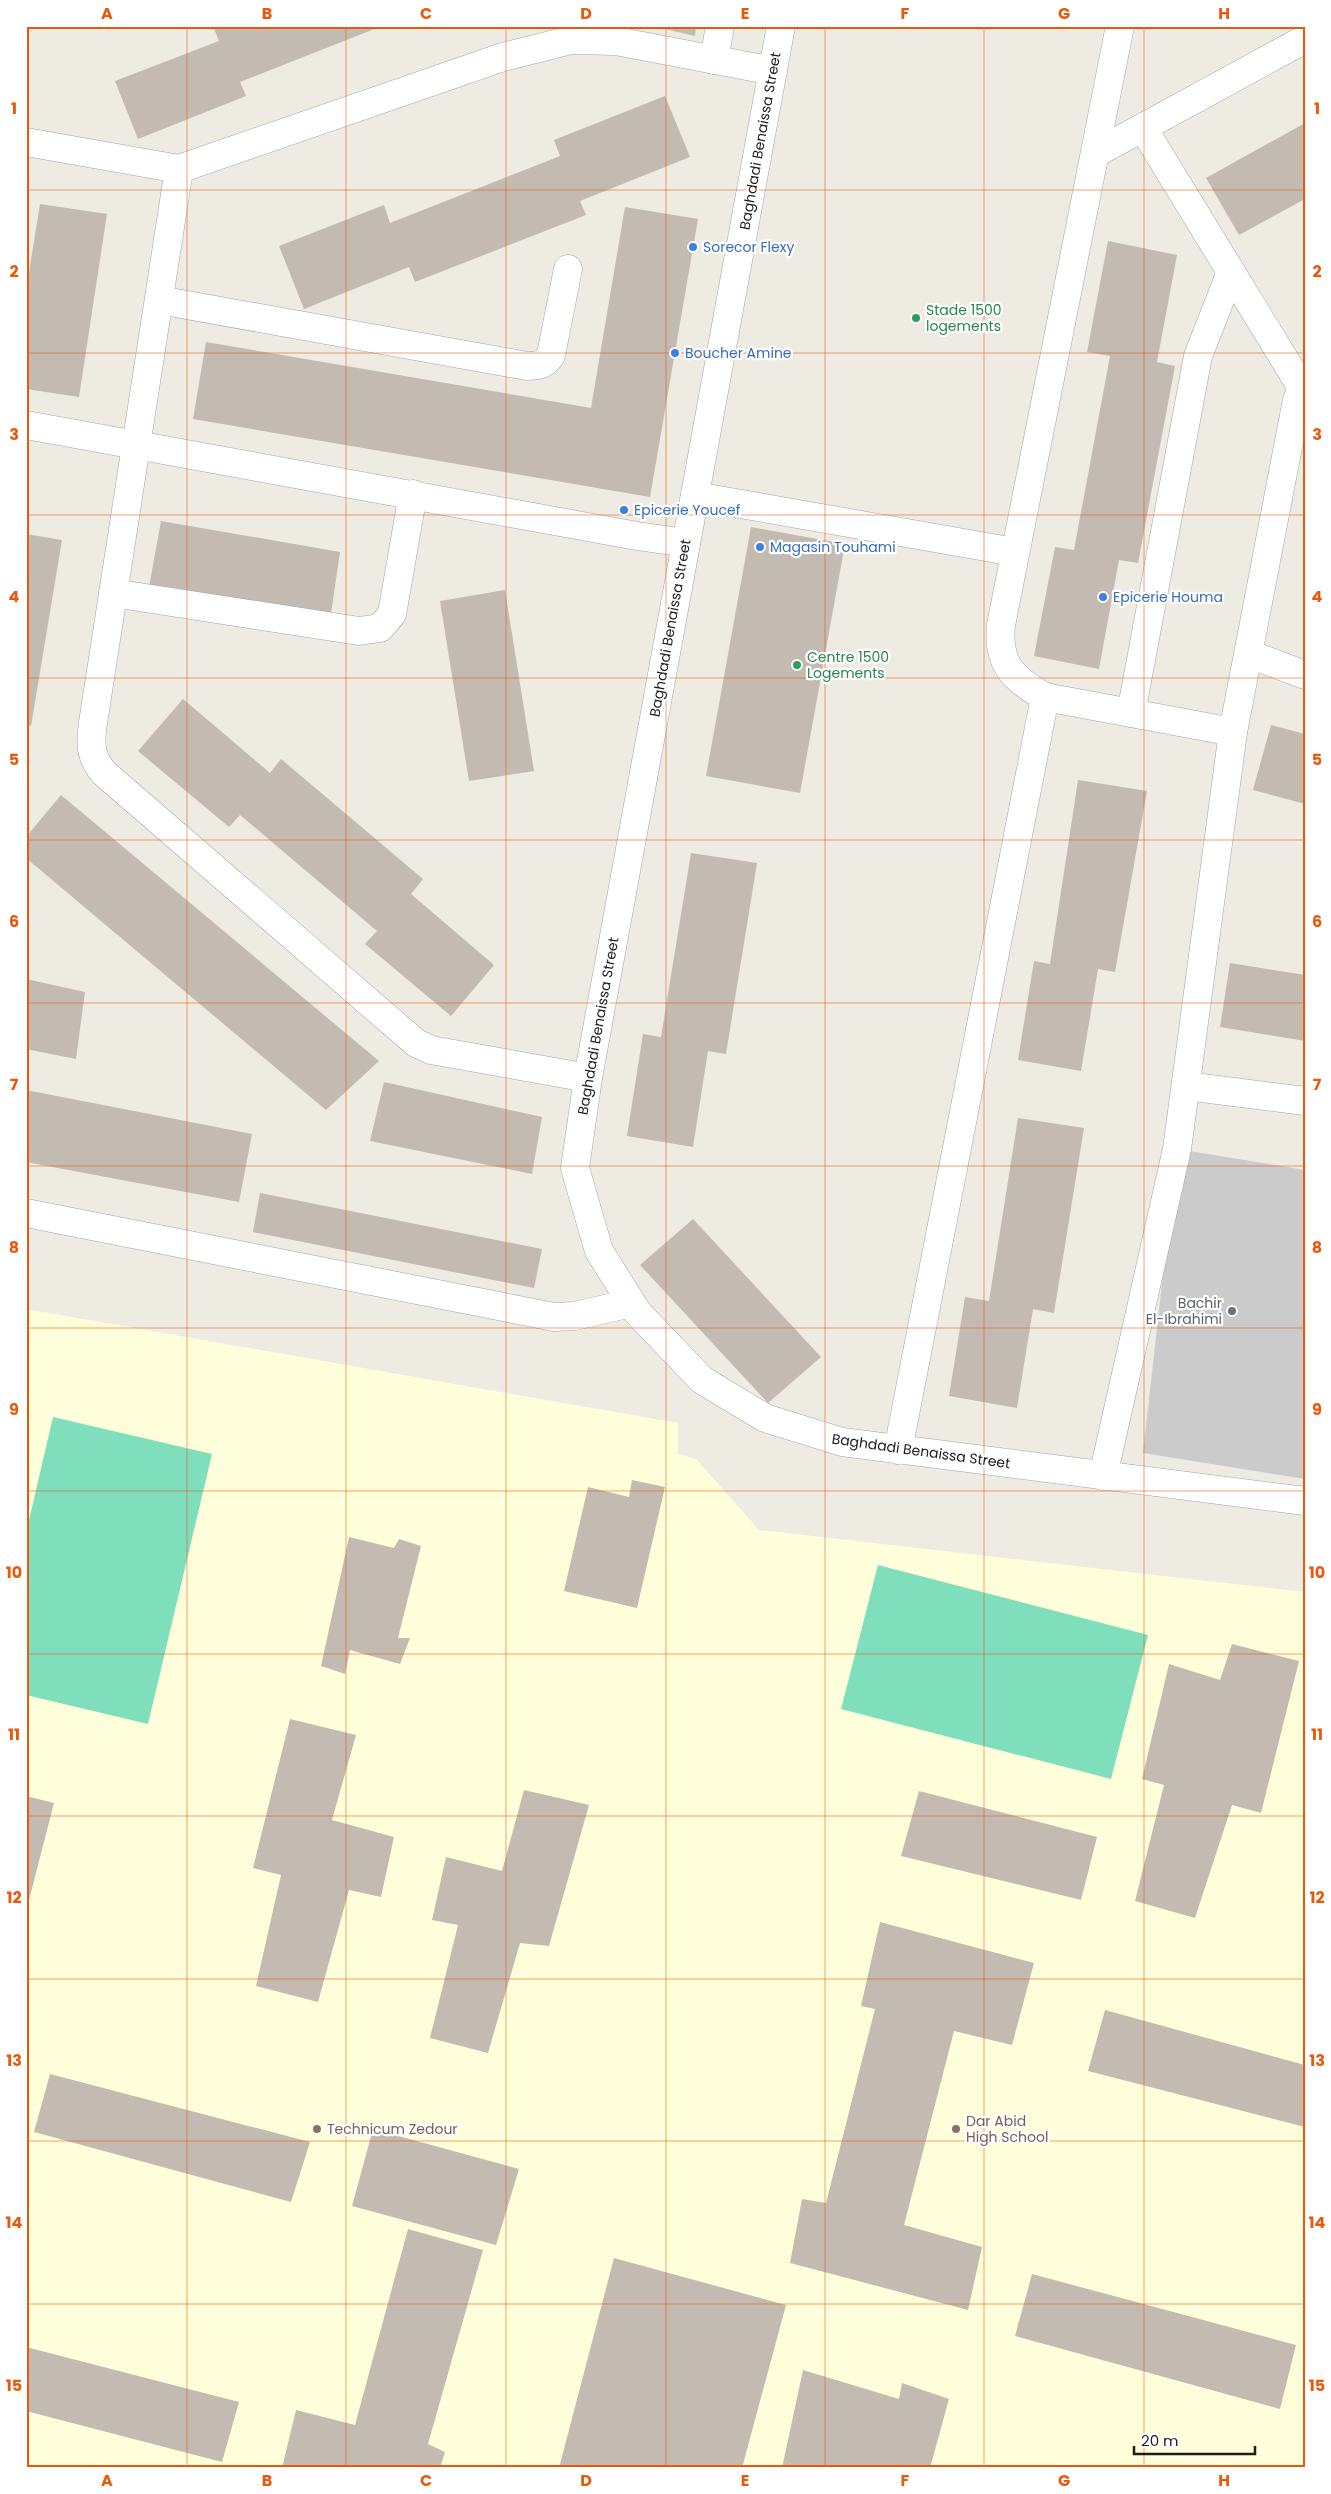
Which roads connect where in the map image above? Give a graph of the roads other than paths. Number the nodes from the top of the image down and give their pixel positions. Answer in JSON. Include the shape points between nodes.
{"nodes":[{"id":1,"x":720,"y":26,"type":"edge"},
{"id":2,"x":781,"y":26,"type":"edge"},
{"id":3,"x":1120,"y":26,"type":"edge"},
{"id":4,"x":1305,"y":39,"type":"edge"},
{"id":5,"x":714,"y":60,"type":"junction"},
{"id":6,"x":773,"y":71,"type":"junction"},
{"id":7,"x":1143,"y":128,"type":"junction"},
{"id":8,"x":26,"y":142,"type":"edge"},
{"id":9,"x":1096,"y":153,"type":"junction"},
{"id":10,"x":179,"y":169,"type":"junction"},
{"id":11,"x":568,"y":269,"type":"dead end"},
{"id":12,"x":1231,"y":272,"type":"junction"},
{"id":13,"x":159,"y":300,"type":"junction"},
{"id":14,"x":1303,"y":384,"type":"edge"},
{"id":15,"x":26,"y":426,"type":"edge"},
{"id":16,"x":136,"y":445,"type":"junction"},
{"id":17,"x":413,"y":494,"type":"junction"},
{"id":18,"x":695,"y":496,"type":"junction"},
{"id":19,"x":686,"y":543,"type":"junction"},
{"id":20,"x":1015,"y":552,"type":"junction"},
{"id":21,"x":113,"y":593,"type":"junction"},
{"id":22,"x":1249,"y":654,"type":"junction"},
{"id":23,"x":1305,"y":675,"type":"edge"},
{"id":24,"x":1045,"y":697,"type":"junction"},
{"id":25,"x":1130,"y":713,"type":"junction"},
{"id":26,"x":1233,"y":732,"type":"junction"},
{"id":27,"x":588,"y":1078,"type":"junction"},
{"id":28,"x":1186,"y":1086,"type":"junction"},
{"id":29,"x":1305,"y":1101,"type":"edge"},
{"id":30,"x":26,"y":1213,"type":"edge"},
{"id":31,"x":631,"y":1303,"type":"junction"},
{"id":32,"x":898,"y":1450,"type":"junction"},
{"id":33,"x":1103,"y":1476,"type":"junction"},
{"id":34,"x":1305,"y":1502,"type":"edge"}],
"edges":[{"from":1,"to":5,"type":"street"},
{"from":2,"to":6,"type":"street","name":"Baghdadi Benaissa Street"},
{"from":3,"to":9,"type":"street"},
{"from":4,"to":7,"type":"street"},
{"from":5,"to":6,"type":"street"},
{"from":5,"to":10,"type":"street","via":[[616,41],[571,40],[502,56]]},
{"from":6,"to":18,"type":"street","name":"Baghdadi Benaissa Street"},
{"from":7,"to":9,"type":"street"},
{"from":7,"to":12,"type":"street"},
{"from":8,"to":10,"type":"street"},
{"from":9,"to":20,"type":"street"},
{"from":10,"to":13,"type":"street"},
{"from":11,"to":13,"type":"street","via":[[551,356],[547,362],[537,366]]},
{"from":12,"to":14,"type":"street"},
{"from":12,"to":25,"type":"street","via":[[1198,356]]},
{"from":13,"to":16,"type":"street"},
{"from":14,"to":22,"type":"street","via":[[1297,400]]},
{"from":15,"to":16,"type":"street"},
{"from":16,"to":17,"type":"street"},
{"from":16,"to":21,"type":"street"},
{"from":17,"to":19,"type":"street"},
{"from":17,"to":21,"type":"street","via":[[392,614],[386,623],[372,631]]},
{"from":18,"to":19,"type":"street","name":"Baghdadi Benaissa Street"},
{"from":18,"to":20,"type":"street"},
{"from":19,"to":27,"type":"street","name":"Baghdadi Benaissa Street"},
{"from":20,"to":24,"type":"street","via":[[1001,625],[1000,651],[1012,674]]},
{"from":21,"to":27,"type":"street","via":[[90,743],[94,759],[104,773],[416,1043],[431,1050]]},
{"from":22,"to":23,"type":"street"},
{"from":22,"to":26,"type":"street"},
{"from":24,"to":25,"type":"street"},
{"from":24,"to":32,"type":"street"},
{"from":25,"to":26,"type":"street"},
{"from":26,"to":28,"type":"street"},
{"from":27,"to":31,"type":"street","name":"Baghdadi Benaissa Street","via":[[575,1168],[599,1251]]},
{"from":28,"to":29,"type":"street"},
{"from":28,"to":33,"type":"street","via":[[1178,1149]]},
{"from":30,"to":31,"type":"street","via":[[554,1317],[575,1316]]},
{"from":31,"to":32,"type":"street","name":"Baghdadi Benaissa Street","via":[[702,1380],[765,1418],[842,1442]]},
{"from":32,"to":33,"type":"street","name":"Baghdadi Benaissa Street"},
{"from":33,"to":34,"type":"street","name":"Baghdadi Benaissa Street"}]}
